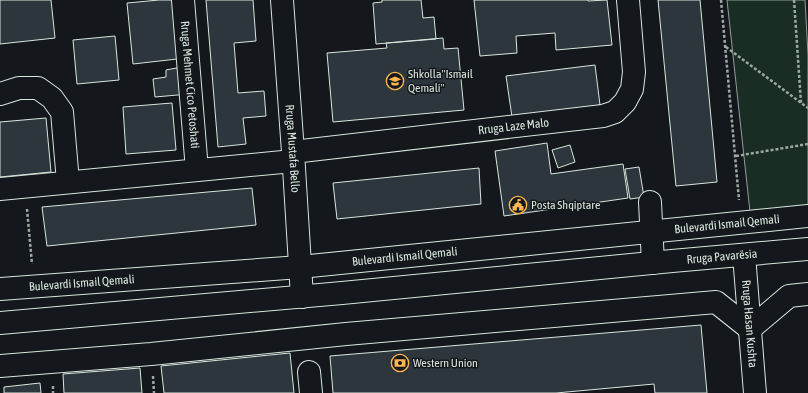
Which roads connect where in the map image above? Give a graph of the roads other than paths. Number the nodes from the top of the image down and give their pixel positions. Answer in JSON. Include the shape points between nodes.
{"nodes":[{"id":1,"x":183,"y":0,"type":"edge"},
{"id":2,"x":282,"y":0,"type":"edge"},
{"id":3,"x":628,"y":0,"type":"edge"},
{"id":4,"x":0,"y":94,"type":"edge"},
{"id":5,"x":293,"y":157,"type":"junction"},
{"id":6,"x":197,"y":170,"type":"junction"},
{"id":7,"x":68,"y":182,"type":"junction"},
{"id":8,"x":0,"y":190,"type":"edge"},
{"id":9,"x":650,"y":202,"type":"dead end"},
{"id":10,"x":808,"y":216,"type":"edge"},
{"id":11,"x":652,"y":231,"type":"junction"},
{"id":12,"x":799,"y":250,"type":"edge"},
{"id":13,"x":744,"y":254,"type":"junction"},
{"id":14,"x":653,"y":263,"type":"junction"},
{"id":15,"x":300,"y":267,"type":"junction"},
{"id":16,"x":0,"y":289,"type":"edge"},
{"id":17,"x":808,"y":294,"type":"edge"},
{"id":18,"x":302,"y":297,"type":"junction"},
{"id":19,"x":0,"y":324,"type":"edge"},
{"id":20,"x":750,"y":328,"type":"junction"},
{"id":21,"x":0,"y":366,"type":"edge"},
{"id":22,"x":755,"y":393,"type":"edge"}],
"edges":[{"from":1,"to":6,"type":"street","name":"Rruga Mehmet Cico Petoshati"},
{"from":2,"to":5,"type":"street","name":"Rruga Mustafa Bello"},
{"from":3,"to":5,"type":"street","name":"Rruga Laze Malo","via":[[634,78],[625,102],[615,112],[603,116]]},
{"from":4,"to":7,"type":"street","via":[[19,88],[38,88],[52,98],[62,112]]},
{"from":5,"to":6,"type":"street","name":"Rruga Laze Malo"},
{"from":5,"to":15,"type":"street","name":"Rruga Mustafa Bello"},
{"from":6,"to":7,"type":"street","name":"Rruga Laze Malo"},
{"from":7,"to":8,"type":"street","name":"Rruga Laze Malo"},
{"from":9,"to":11,"type":"street"},
{"from":10,"to":11,"type":"street","name":"Bulevardi Ismail Qemali"},
{"from":11,"to":14,"type":"street"},
{"from":11,"to":15,"type":"street","name":"Bulevardi Ismail Qemali"},
{"from":12,"to":13,"type":"street","name":"Rruga Pavarësia"},
{"from":13,"to":14,"type":"street","name":"Rruga Pavarësia"},
{"from":13,"to":20,"type":"street","name":"Rruga Hasan Kushta"},
{"from":14,"to":18,"type":"street"},
{"from":15,"to":16,"type":"street","name":"Bulevardi Ismail Qemali"},
{"from":15,"to":18,"type":"street","name":"Rruga Mustafa Bello"},
{"from":17,"to":20,"type":"street","via":[[789,296]]},
{"from":18,"to":19,"type":"street"},
{"from":20,"to":21,"type":"street","via":[[716,302]]},
{"from":20,"to":22,"type":"street","name":"Rruga Hasan Kushta"}]}
